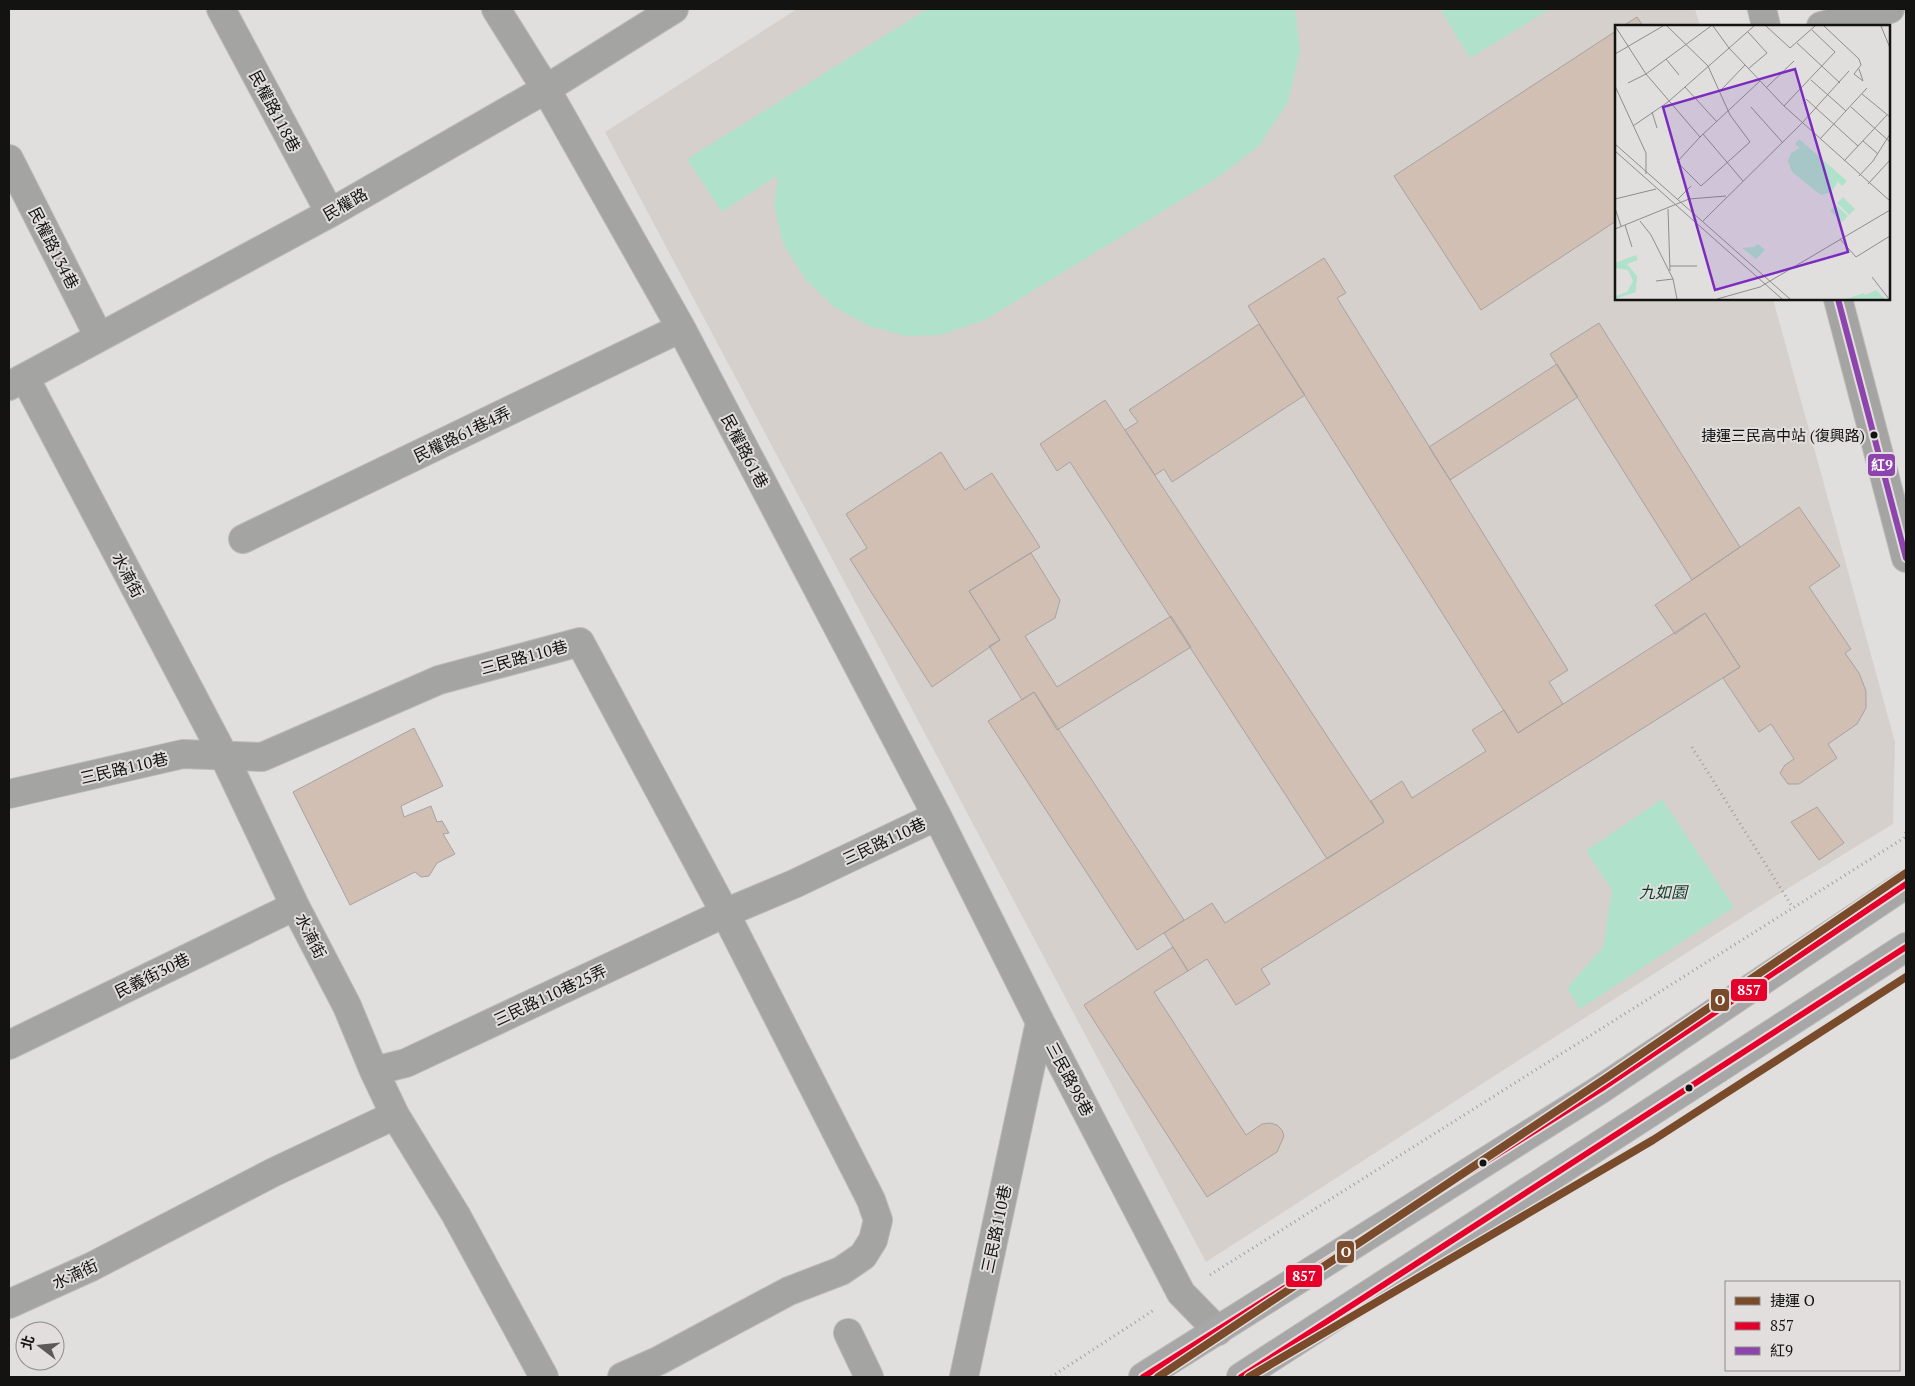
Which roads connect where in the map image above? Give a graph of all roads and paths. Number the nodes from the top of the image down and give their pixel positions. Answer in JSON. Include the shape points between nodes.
{"nodes":[{"id":1,"x":221,"y":9,"type":"edge"},
{"id":2,"x":496,"y":9,"type":"edge"},
{"id":3,"x":674,"y":9,"type":"edge"},
{"id":4,"x":1762,"y":9,"type":"edge"},
{"id":5,"x":1890,"y":9,"type":"edge"},
{"id":6,"x":1766,"y":25,"type":"edge"},
{"id":7,"x":1825,"y":25,"type":"edge"},
{"id":8,"x":546,"y":89,"type":"junction"},
{"id":9,"x":9,"y":159,"type":"edge"},
{"id":10,"x":330,"y":214,"type":"junction"},
{"id":11,"x":1838,"y":300,"type":"edge"},
{"id":12,"x":681,"y":328,"type":"junction"},
{"id":13,"x":99,"y":337,"type":"junction"},
{"id":14,"x":17,"y":382,"type":"edge"},
{"id":15,"x":244,"y":539,"type":"dead end"},
{"id":16,"x":1906,"y":558,"type":"edge"},
{"id":17,"x":1692,"y":748,"type":"dead end"},
{"id":18,"x":224,"y":756,"type":"junction"},
{"id":19,"x":9,"y":794,"type":"edge"},
{"id":20,"x":937,"y":816,"type":"junction"},
{"id":21,"x":1906,"y":832,"type":"edge"},
{"id":22,"x":1906,"y":884,"type":"edge"},
{"id":23,"x":295,"y":906,"type":"junction"},
{"id":24,"x":1793,"y":908,"type":"junction"},
{"id":25,"x":725,"y":913,"type":"junction"},
{"id":26,"x":1906,"y":947,"type":"edge"},
{"id":27,"x":1040,"y":1022,"type":"junction"},
{"id":28,"x":9,"y":1045,"type":"edge"},
{"id":29,"x":374,"y":1071,"type":"junction"},
{"id":30,"x":395,"y":1115,"type":"junction"},
{"id":31,"x":1181,"y":1292,"type":"junction"},
{"id":32,"x":9,"y":1304,"type":"edge"},
{"id":33,"x":1218,"y":1331,"type":"junction"},
{"id":34,"x":848,"y":1333,"type":"dead end"},
{"id":35,"x":544,"y":1377,"type":"edge"},
{"id":36,"x":622,"y":1377,"type":"edge"},
{"id":37,"x":869,"y":1377,"type":"edge"},
{"id":38,"x":964,"y":1377,"type":"edge"},
{"id":39,"x":1051,"y":1377,"type":"edge"},
{"id":40,"x":1143,"y":1377,"type":"edge"},
{"id":41,"x":1241,"y":1377,"type":"edge"}],
"edges":[{"from":1,"to":10,"type":"street","name":"民權路118巷"},
{"from":2,"to":8,"type":"street","name":"民權路61巷"},
{"from":3,"to":8,"type":"street","name":"民權路"},
{"from":4,"to":6,"type":"street"},
{"from":5,"to":7,"type":"street"},
{"from":8,"to":10,"type":"street","name":"民權路"},
{"from":8,"to":12,"type":"street","name":"民權路61巷"},
{"from":9,"to":13,"type":"street","name":"民權路134巷"},
{"from":10,"to":13,"type":"street","name":"民權路"},
{"from":11,"to":16,"type":"street"},
{"from":12,"to":15,"type":"street","name":"民權路61巷4弄"},
{"from":12,"to":20,"type":"street","name":"民權路61巷"},
{"from":13,"to":14,"type":"street","name":"民權路"},
{"from":14,"to":18,"type":"street","name":"水湳街"},
{"from":17,"to":24,"type":"path"},
{"from":18,"to":19,"type":"street","name":"三民路110巷","via":[[183,754]]},
{"from":18,"to":23,"type":"street","name":"水湳街"},
{"from":18,"to":25,"type":"street","name":"三民路110巷","via":[[262,757],[439,680],[580,642]]},
{"from":20,"to":25,"type":"street","name":"三民路110巷"},
{"from":20,"to":27,"type":"street","name":"三民路98巷"},
{"from":21,"to":24,"type":"path","via":[[1904,838]]},
{"from":22,"to":33,"type":"main road","via":[[1601,1088]]},
{"from":23,"to":28,"type":"street","name":"民義街30巷"},
{"from":23,"to":29,"type":"street","name":"水湳街","via":[[346,1006]]},
{"from":24,"to":31,"type":"path"},
{"from":25,"to":29,"type":"street","name":"三民路110巷25弄","via":[[406,1063]]},
{"from":25,"to":36,"type":"street","via":[[871,1200],[878,1220],[875,1234],[863,1256],[842,1271],[789,1291]]},
{"from":26,"to":41,"type":"main road"},
{"from":27,"to":31,"type":"street","name":"三民路98巷"},
{"from":27,"to":38,"type":"street","name":"三民路110巷"},
{"from":29,"to":30,"type":"street","name":"水湳街"},
{"from":30,"to":32,"type":"street","name":"水湳街","via":[[274,1172],[91,1267]]},
{"from":30,"to":35,"type":"street","via":[[456,1215]]},
{"from":31,"to":33,"type":"street","name":"三民路98巷"},
{"from":31,"to":39,"type":"path"},
{"from":33,"to":40,"type":"main road"},
{"from":34,"to":37,"type":"street"}]}
